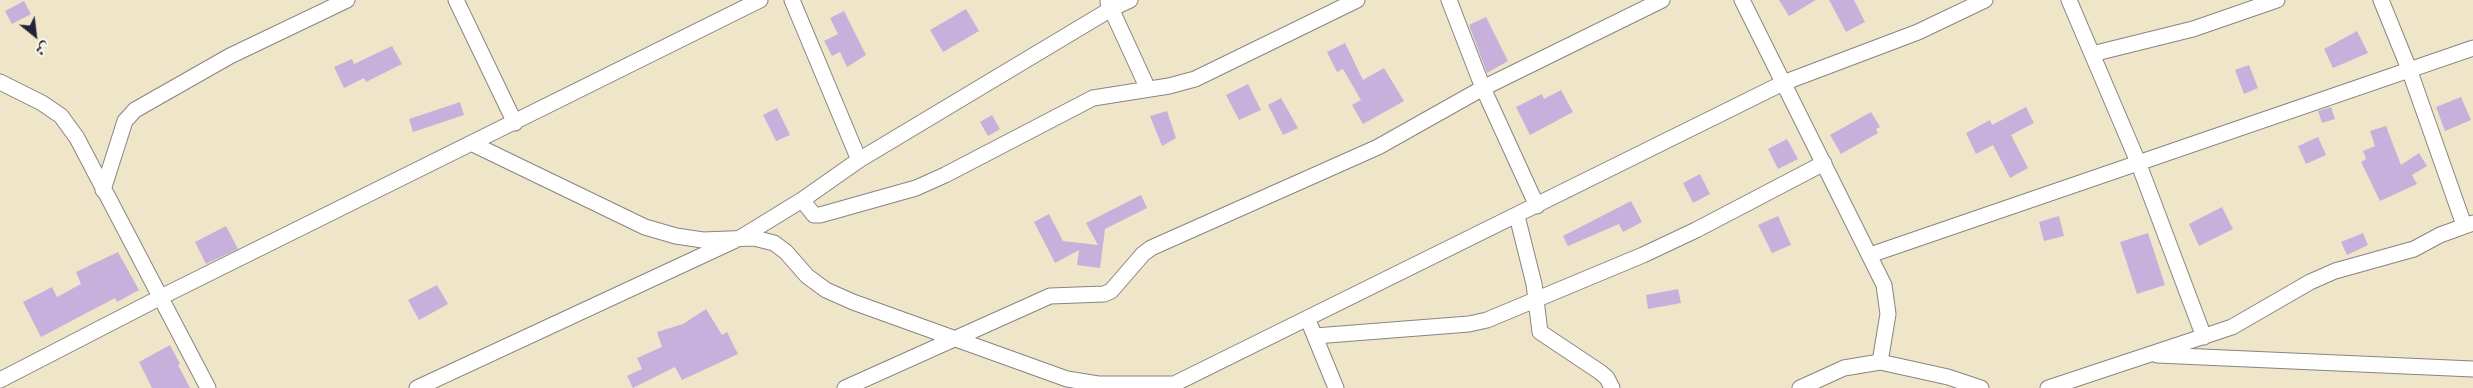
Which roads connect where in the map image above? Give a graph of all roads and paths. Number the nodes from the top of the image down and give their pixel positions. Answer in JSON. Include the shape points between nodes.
{"nodes":[{"id":1,"x":347,"y":0,"type":"edge"},
{"id":2,"x":456,"y":0,"type":"edge"},
{"id":3,"x":760,"y":0,"type":"edge"},
{"id":4,"x":792,"y":0,"type":"edge"},
{"id":5,"x":1130,"y":0,"type":"edge"},
{"id":6,"x":1358,"y":0,"type":"edge"},
{"id":7,"x":1449,"y":0,"type":"edge"},
{"id":8,"x":1662,"y":0,"type":"edge"},
{"id":9,"x":1742,"y":0,"type":"edge"},
{"id":10,"x":1985,"y":0,"type":"edge"},
{"id":11,"x":2069,"y":0,"type":"edge"},
{"id":12,"x":2277,"y":0,"type":"edge"},
{"id":13,"x":2381,"y":0,"type":"edge"},
{"id":14,"x":1109,"y":5,"type":"edge"},
{"id":15,"x":2473,"y":48,"type":"edge"},
{"id":16,"x":2092,"y":54,"type":"junction"},
{"id":17,"x":2409,"y":69,"type":"junction"},
{"id":18,"x":0,"y":82,"type":"edge"},
{"id":19,"x":1783,"y":83,"type":"junction"},
{"id":20,"x":1483,"y":88,"type":"junction"},
{"id":21,"x":1148,"y":89,"type":"junction"},
{"id":22,"x":515,"y":123,"type":"junction"},
{"id":23,"x":473,"y":144,"type":"junction"},
{"id":24,"x":859,"y":160,"type":"junction"},
{"id":25,"x":2138,"y":162,"type":"junction"},
{"id":26,"x":1824,"y":163,"type":"junction"},
{"id":27,"x":103,"y":190,"type":"junction"},
{"id":28,"x":802,"y":200,"type":"junction"},
{"id":29,"x":1537,"y":206,"type":"junction"},
{"id":30,"x":1517,"y":216,"type":"junction"},
{"id":31,"x":2469,"y":224,"type":"edge"},
{"id":32,"x":740,"y":238,"type":"junction"},
{"id":33,"x":1870,"y":255,"type":"junction"},
{"id":34,"x":161,"y":297,"type":"junction"},
{"id":35,"x":1536,"y":299,"type":"junction"},
{"id":36,"x":1308,"y":318,"type":"junction"},
{"id":37,"x":1314,"y":336,"type":"junction"},
{"id":38,"x":2204,"y":337,"type":"junction"},
{"id":39,"x":954,"y":339,"type":"junction"},
{"id":40,"x":2145,"y":354,"type":"junction"},
{"id":41,"x":1880,"y":362,"type":"junction"},
{"id":42,"x":2473,"y":369,"type":"edge"},
{"id":43,"x":0,"y":380,"type":"edge"},
{"id":44,"x":1950,"y":383,"type":"edge"},
{"id":45,"x":1169,"y":386,"type":"edge"},
{"id":46,"x":208,"y":388,"type":"edge"},
{"id":47,"x":417,"y":388,"type":"edge"},
{"id":48,"x":845,"y":388,"type":"edge"},
{"id":49,"x":1336,"y":388,"type":"edge"},
{"id":50,"x":1612,"y":388,"type":"edge"},
{"id":51,"x":1800,"y":388,"type":"edge"},
{"id":52,"x":1981,"y":388,"type":"edge"},
{"id":53,"x":2048,"y":388,"type":"edge"}],
"edges":[{"from":1,"to":27,"type":"street","via":[[230,56],[135,110],[125,121]]},
{"from":2,"to":22,"type":"street"},
{"from":3,"to":22,"type":"street"},
{"from":4,"to":24,"type":"street"},
{"from":5,"to":14,"type":"street"},
{"from":6,"to":21,"type":"street","via":[[1195,79]]},
{"from":7,"to":20,"type":"street"},
{"from":8,"to":20,"type":"street"},
{"from":9,"to":19,"type":"street"},
{"from":10,"to":19,"type":"street","via":[[1918,32]]},
{"from":11,"to":16,"type":"street"},
{"from":12,"to":16,"type":"street","via":[[2193,29]]},
{"from":13,"to":17,"type":"street"},
{"from":14,"to":21,"type":"street"},
{"from":14,"to":24,"type":"street"},
{"from":15,"to":17,"type":"street"},
{"from":16,"to":25,"type":"street"},
{"from":17,"to":25,"type":"street"},
{"from":17,"to":31,"type":"street"},
{"from":18,"to":27,"type":"street","via":[[42,102],[61,116],[77,138]]},
{"from":19,"to":26,"type":"street"},
{"from":19,"to":29,"type":"street"},
{"from":20,"to":29,"type":"street"},
{"from":20,"to":39,"type":"street","via":[[1387,143],[1151,248],[1111,291],[1050,296]]},
{"from":21,"to":28,"type":"street","via":[[1093,98],[945,175],[891,196],[820,215],[814,215]]},
{"from":22,"to":23,"type":"street"},
{"from":23,"to":32,"type":"street","via":[[645,227],[703,240]]},
{"from":23,"to":34,"type":"street"},
{"from":24,"to":28,"type":"street"},
{"from":25,"to":33,"type":"street"},
{"from":25,"to":38,"type":"street"},
{"from":26,"to":33,"type":"street"},
{"from":26,"to":35,"type":"street","via":[[1643,256]]},
{"from":27,"to":34,"type":"street"},
{"from":28,"to":32,"type":"street"},
{"from":29,"to":30,"type":"street"},
{"from":30,"to":35,"type":"street"},
{"from":30,"to":36,"type":"street"},
{"from":31,"to":38,"type":"street","via":[[2407,251],[2335,271],[2238,324]]},
{"from":32,"to":39,"type":"street","via":[[774,243],[826,290]]},
{"from":32,"to":47,"type":"street"},
{"from":33,"to":41,"type":"street","via":[[1884,285],[1888,314]]},
{"from":34,"to":43,"type":"street"},
{"from":34,"to":46,"type":"street"},
{"from":35,"to":37,"type":"street","via":[[1496,317],[1468,324]]},
{"from":35,"to":50,"type":"street","via":[[1538,327],[1542,334],[1608,378]]},
{"from":36,"to":37,"type":"street"},
{"from":36,"to":45,"type":"street"},
{"from":37,"to":49,"type":"street"},
{"from":38,"to":40,"type":"street"},
{"from":39,"to":45,"type":"street","via":[[1067,379],[1098,384]]},
{"from":39,"to":48,"type":"street"},
{"from":40,"to":42,"type":"street"},
{"from":40,"to":53,"type":"street"},
{"from":41,"to":44,"type":"street"},
{"from":41,"to":51,"type":"street","via":[[1844,368]]},
{"from":44,"to":52,"type":"street"}]}
